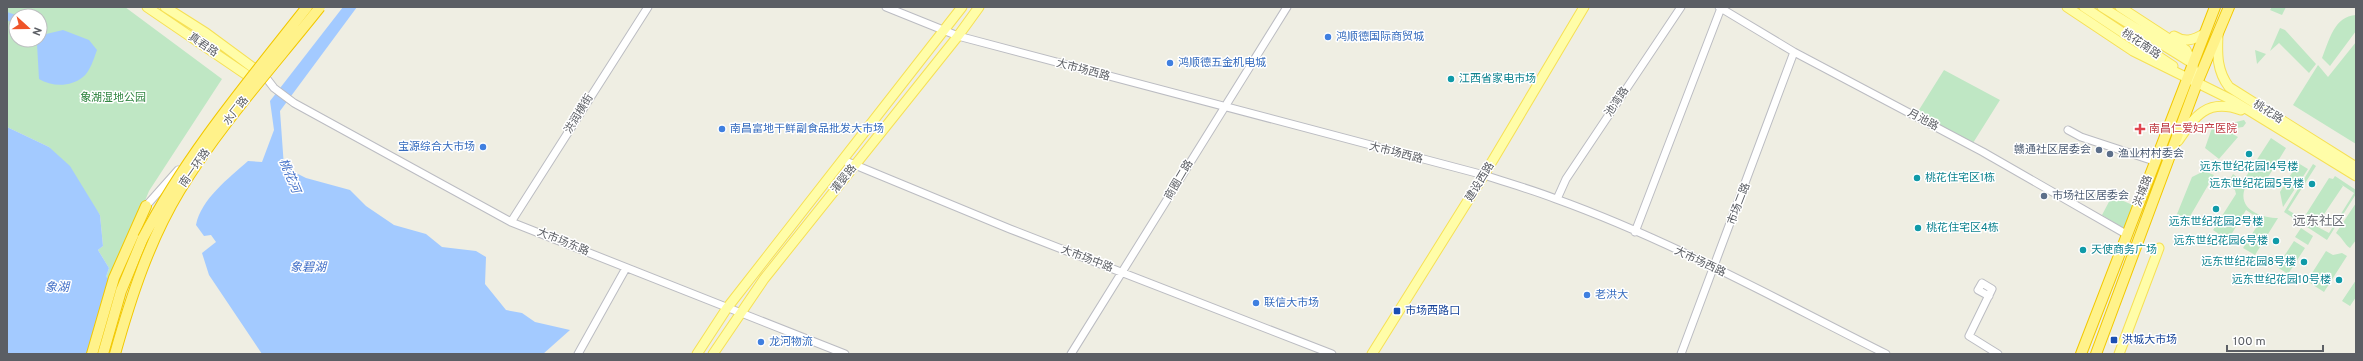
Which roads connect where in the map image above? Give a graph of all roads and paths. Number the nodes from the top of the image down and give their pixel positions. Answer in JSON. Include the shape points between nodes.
{"nodes":[{"id":1,"x":147,"y":7,"type":"edge"},
{"id":2,"x":164,"y":7,"type":"edge"},
{"id":3,"x":304,"y":7,"type":"edge"},
{"id":4,"x":307,"y":7,"type":"edge"},
{"id":5,"x":320,"y":7,"type":"edge"},
{"id":6,"x":648,"y":7,"type":"edge"},
{"id":7,"x":886,"y":7,"type":"edge"},
{"id":8,"x":962,"y":7,"type":"edge"},
{"id":9,"x":979,"y":7,"type":"edge"},
{"id":10,"x":1287,"y":7,"type":"edge"},
{"id":11,"x":1584,"y":7,"type":"edge"},
{"id":12,"x":1590,"y":7,"type":"edge"},
{"id":13,"x":1681,"y":7,"type":"edge"},
{"id":14,"x":2067,"y":7,"type":"edge"},
{"id":15,"x":2084,"y":7,"type":"edge"},
{"id":16,"x":2102,"y":7,"type":"edge"},
{"id":17,"x":2120,"y":7,"type":"edge"},
{"id":18,"x":2130,"y":7,"type":"edge"},
{"id":19,"x":2215,"y":7,"type":"edge"},
{"id":20,"x":2229,"y":7,"type":"edge"},
{"id":21,"x":1720,"y":8,"type":"edge"},
{"id":22,"x":945,"y":31,"type":"junction"},
{"id":23,"x":2219,"y":32,"type":"junction"},
{"id":24,"x":2204,"y":34,"type":"junction"},
{"id":25,"x":958,"y":36,"type":"junction"},
{"id":26,"x":2170,"y":49,"type":"junction"},
{"id":27,"x":1794,"y":52,"type":"junction"},
{"id":28,"x":2165,"y":61,"type":"junction"},
{"id":29,"x":2192,"y":63,"type":"junction"},
{"id":30,"x":255,"y":69,"type":"junction"},
{"id":31,"x":249,"y":76,"type":"junction"},
{"id":32,"x":2186,"y":77,"type":"junction"},
{"id":33,"x":261,"y":79,"type":"junction"},
{"id":34,"x":2197,"y":83,"type":"junction"},
{"id":35,"x":1224,"y":107,"type":"junction"},
{"id":36,"x":2255,"y":115,"type":"junction"},
{"id":37,"x":2068,"y":130,"type":"dead end"},
{"id":38,"x":2174,"y":147,"type":"junction"},
{"id":39,"x":843,"y":160,"type":"junction"},
{"id":40,"x":2154,"y":161,"type":"junction"},
{"id":41,"x":855,"y":164,"type":"junction"},
{"id":42,"x":2356,"y":167,"type":"edge"},
{"id":43,"x":1487,"y":176,"type":"junction"},
{"id":44,"x":2356,"y":176,"type":"edge"},
{"id":45,"x":1557,"y":199,"type":"junction"},
{"id":46,"x":150,"y":210,"type":"junction"},
{"id":47,"x":511,"y":222,"type":"junction"},
{"id":48,"x":1635,"y":232,"type":"junction"},
{"id":49,"x":2126,"y":234,"type":"junction"},
{"id":50,"x":2159,"y":248,"type":"dead end"},
{"id":51,"x":626,"y":268,"type":"junction"},
{"id":52,"x":1714,"y":268,"type":"junction"},
{"id":53,"x":1121,"y":273,"type":"junction"},
{"id":54,"x":1989,"y":296,"type":"dead end"},
{"id":55,"x":728,"y":308,"type":"junction"},
{"id":56,"x":740,"y":314,"type":"junction"},
{"id":57,"x":92,"y":354,"type":"edge"},
{"id":58,"x":103,"y":354,"type":"edge"},
{"id":59,"x":115,"y":354,"type":"edge"},
{"id":60,"x":578,"y":354,"type":"edge"},
{"id":61,"x":697,"y":354,"type":"edge"},
{"id":62,"x":713,"y":354,"type":"edge"},
{"id":63,"x":844,"y":354,"type":"edge"},
{"id":64,"x":1071,"y":354,"type":"edge"},
{"id":65,"x":1332,"y":354,"type":"edge"},
{"id":66,"x":1372,"y":354,"type":"edge"},
{"id":67,"x":1378,"y":354,"type":"edge"},
{"id":68,"x":1681,"y":354,"type":"edge"},
{"id":69,"x":1886,"y":354,"type":"edge"},
{"id":70,"x":1998,"y":354,"type":"edge"},
{"id":71,"x":2081,"y":354,"type":"edge"},
{"id":72,"x":2096,"y":354,"type":"edge"},
{"id":73,"x":2119,"y":354,"type":"edge"}],
"edges":[{"from":1,"to":31,"type":"main road","name":"真君路"},
{"from":2,"to":30,"type":"main road","name":"真君路","via":[[206,33]]},
{"from":3,"to":30,"type":"street","name":"水厂路"},
{"from":4,"to":58,"type":"highway","name":"南一环路","bridge":true,"via":[[207,134],[173,184],[143,238],[120,291]]},
{"from":5,"to":33,"type":"street","name":"水厂路"},
{"from":5,"to":59,"type":"highway","name":"南一环路","bridge":true,"via":[[215,140],[180,190],[155,237],[135,288]]},
{"from":6,"to":47,"type":"street","name":"洪润横街"},
{"from":7,"to":22,"type":"street","name":"大市场西路"},
{"from":8,"to":22,"type":"main road","name":"灌婴路"},
{"from":9,"to":25,"type":"main road","name":"灌婴路"},
{"from":10,"to":35,"type":"street","name":"商圈二路"},
{"from":11,"to":43,"type":"main road","name":"建设西路"},
{"from":12,"to":43,"type":"main road","name":"建设西路"},
{"from":13,"to":45,"type":"street","name":"池湾路","via":[[1566,179]]},
{"from":14,"to":32,"type":"main road","via":[[2134,51]]},
{"from":15,"to":28,"type":"main road","name":"桃花南路"},
{"from":16,"to":26,"type":"main road"},
{"from":17,"to":29,"type":"main road","via":[[2186,50]]},
{"from":18,"to":24,"type":"main road","via":[[2176,38],[2189,40]]},
{"from":19,"to":24,"type":"highway","name":"洪城路"},
{"from":20,"to":23,"type":"highway","name":"洪城路"},
{"from":21,"to":27,"type":"street","name":"月池路"},
{"from":21,"to":48,"type":"street"},
{"from":22,"to":25,"type":"street","name":"大市场西路"},
{"from":22,"to":39,"type":"main road","name":"灌婴路"},
{"from":23,"to":34,"type":"highway","name":"洪城路"},
{"from":23,"to":42,"type":"main road","name":"桃花路","via":[[2219,68],[2229,87]]},
{"from":24,"to":29,"type":"highway","name":"洪城路"},
{"from":25,"to":35,"type":"street","name":"大市场西路"},
{"from":25,"to":41,"type":"main road","name":"灌婴路"},
{"from":26,"to":28,"type":"main road"},
{"from":26,"to":29,"type":"main road"},
{"from":27,"to":49,"type":"street","name":"月池路","via":[[1983,152]]},
{"from":27,"to":52,"type":"street","name":"市场二路"},
{"from":28,"to":32,"type":"main road","name":"桃花南路"},
{"from":29,"to":32,"type":"highway","name":"洪城路"},
{"from":29,"to":34,"type":"main road"},
{"from":30,"to":31,"type":"street","name":"水厂路"},
{"from":30,"to":33,"type":"main road","name":"真君路"},
{"from":31,"to":33,"type":"main road","name":"真君路"},
{"from":31,"to":46,"type":"street","name":"水厂路"},
{"from":32,"to":34,"type":"main road","name":"桃花路"},
{"from":32,"to":40,"type":"highway","name":"洪城路"},
{"from":33,"to":46,"type":"street","name":"水厂路","via":[[175,189]]},
{"from":33,"to":47,"type":"street","name":"大市场东路","via":[[294,103]]},
{"from":34,"to":36,"type":"main road","name":"桃花路"},
{"from":34,"to":38,"type":"highway","name":"洪城路"},
{"from":35,"to":43,"type":"street","name":"大市场西路"},
{"from":35,"to":53,"type":"street","name":"商圈二路"},
{"from":36,"to":38,"type":"main road","via":[[2228,106],[2212,106],[2191,121]]},
{"from":36,"to":44,"type":"main road","name":"桃花路"},
{"from":37,"to":40,"type":"street","via":[[2081,137]]},
{"from":38,"to":72,"type":"highway","name":"洪城路"},
{"from":39,"to":41,"type":"street","name":"大市场中路"},
{"from":39,"to":55,"type":"main road","name":"灌婴路"},
{"from":40,"to":49,"type":"highway","name":"洪城路"},
{"from":41,"to":53,"type":"street","name":"大市场中路"},
{"from":41,"to":56,"type":"main road","name":"灌婴路","via":[[764,279]]},
{"from":43,"to":45,"type":"street","name":"大市场西路"},
{"from":43,"to":66,"type":"main road","name":"建设西路"},
{"from":43,"to":67,"type":"main road","name":"建设西路"},
{"from":45,"to":48,"type":"street","name":"大市场西路"},
{"from":46,"to":57,"type":"highway","via":[[114,278]]},
{"from":47,"to":51,"type":"street","name":"大市场东路"},
{"from":48,"to":52,"type":"street","name":"大市场西路"},
{"from":49,"to":71,"type":"highway","name":"洪城路"},
{"from":50,"to":73,"type":"main road"},
{"from":51,"to":55,"type":"street","name":"大市场东路"},
{"from":51,"to":60,"type":"street"},
{"from":52,"to":68,"type":"street","name":"市场二路"},
{"from":52,"to":69,"type":"street","name":"大市场西路"},
{"from":53,"to":64,"type":"street","name":"商圈二路"},
{"from":53,"to":65,"type":"street","name":"大市场中路"},
{"from":54,"to":70,"type":"street","via":[[1969,336]]},
{"from":55,"to":56,"type":"street","name":"大市场东路"},
{"from":55,"to":61,"type":"main road","name":"灌婴路"},
{"from":56,"to":62,"type":"main road","name":"灌婴路"},
{"from":56,"to":63,"type":"street","name":"大市场东路"}]}
